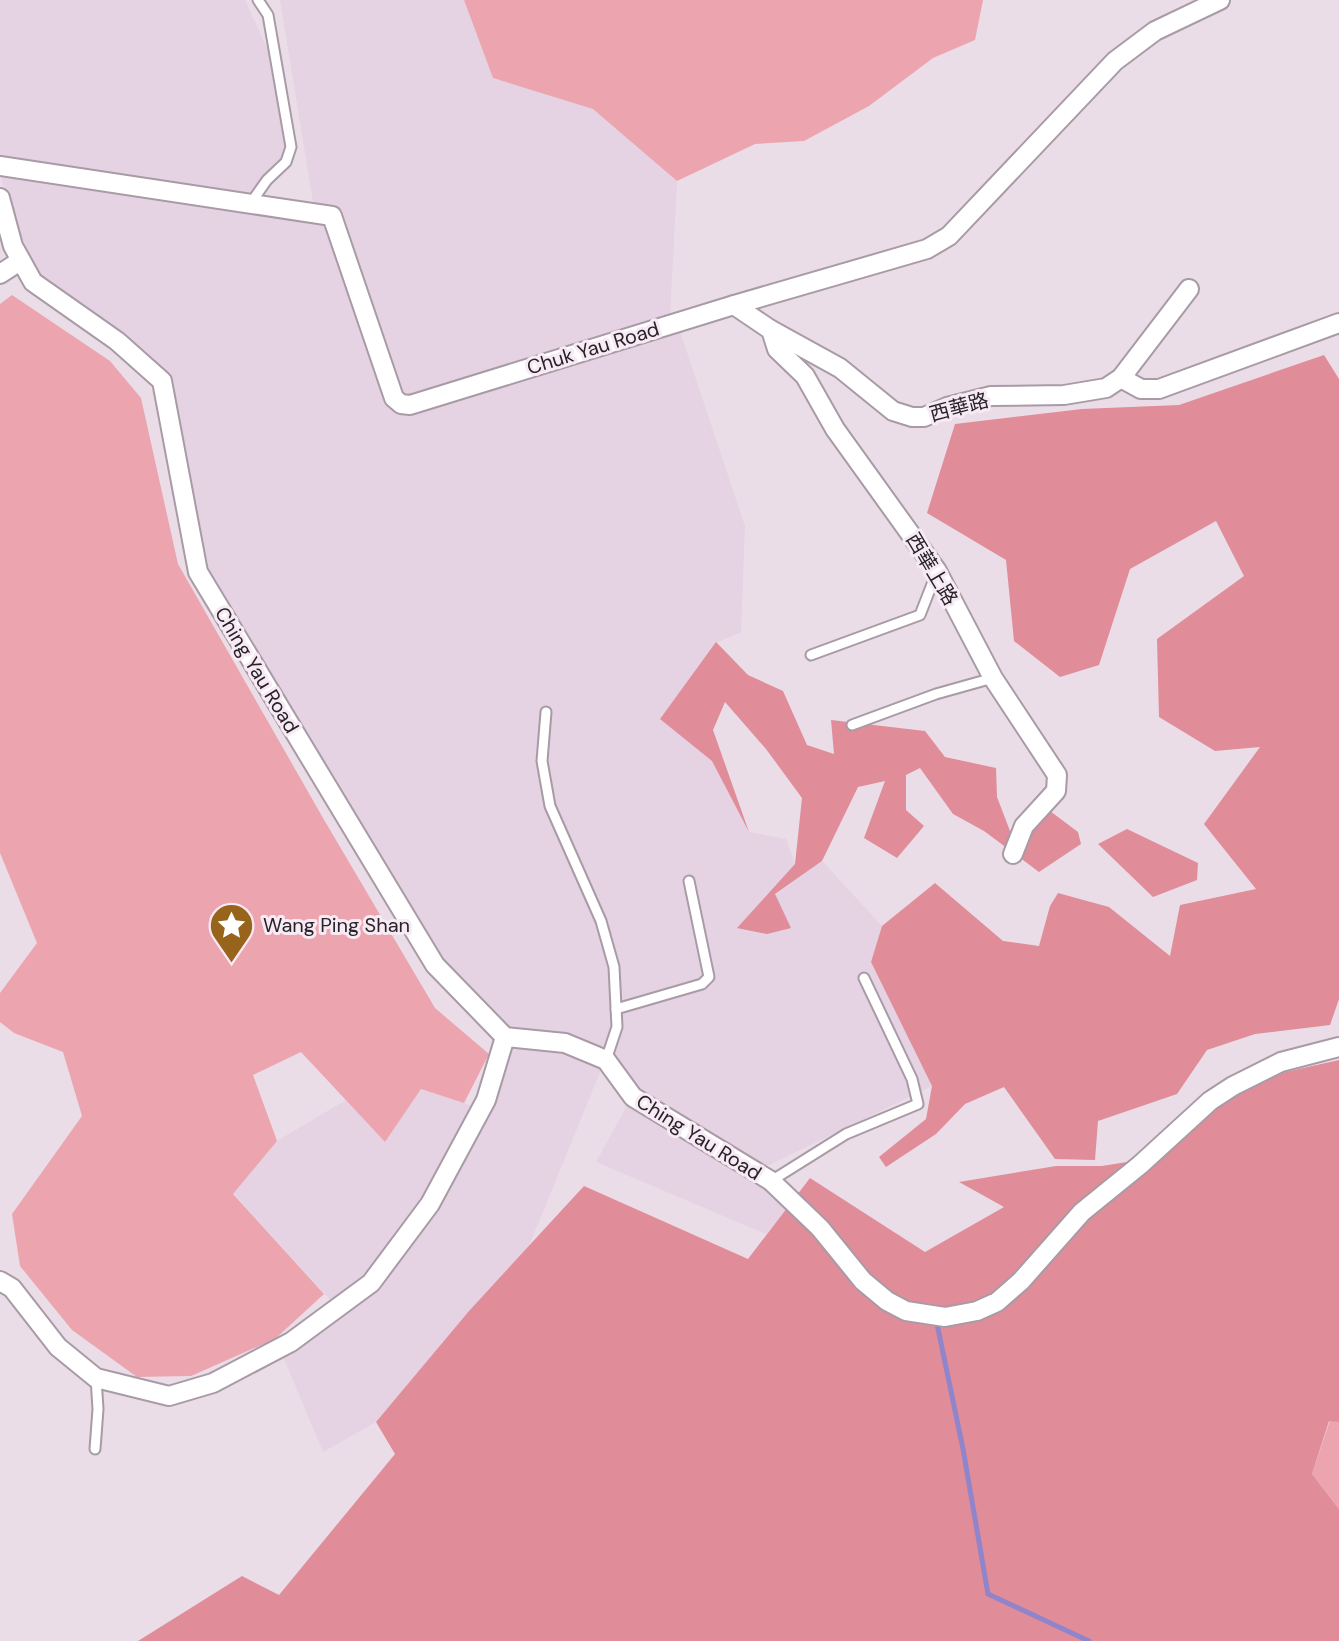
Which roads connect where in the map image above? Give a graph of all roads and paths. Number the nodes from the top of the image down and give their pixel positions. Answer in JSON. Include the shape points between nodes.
{"nodes":[{"id":1,"x":258,"y":0,"type":"edge"},
{"id":2,"x":1220,"y":0,"type":"edge"},
{"id":3,"x":0,"y":166,"type":"edge"},
{"id":4,"x":0,"y":198,"type":"edge"},
{"id":5,"x":250,"y":204,"type":"junction"},
{"id":6,"x":20,"y":261,"type":"junction"},
{"id":7,"x":0,"y":274,"type":"edge"},
{"id":8,"x":1189,"y":289,"type":"dead end"},
{"id":9,"x":734,"y":305,"type":"junction"},
{"id":10,"x":1339,"y":323,"type":"edge"},
{"id":11,"x":771,"y":330,"type":"junction"},
{"id":12,"x":1121,"y":378,"type":"junction"},
{"id":13,"x":937,"y":571,"type":"junction"},
{"id":14,"x":811,"y":655,"type":"dead end"},
{"id":15,"x":993,"y":678,"type":"junction"},
{"id":16,"x":546,"y":712,"type":"dead end"},
{"id":17,"x":852,"y":725,"type":"dead end"},
{"id":18,"x":1013,"y":854,"type":"dead end"},
{"id":19,"x":689,"y":881,"type":"dead end"},
{"id":20,"x":864,"y":978,"type":"dead end"},
{"id":21,"x":616,"y":1009,"type":"junction"},
{"id":22,"x":505,"y":1037,"type":"junction"},
{"id":23,"x":1339,"y":1047,"type":"edge"},
{"id":24,"x":606,"y":1060,"type":"junction"},
{"id":25,"x":771,"y":1181,"type":"junction"},
{"id":26,"x":0,"y":1281,"type":"edge"},
{"id":27,"x":96,"y":1378,"type":"junction"},
{"id":28,"x":95,"y":1449,"type":"dead end"}],
"edges":[{"from":1,"to":5,"type":"lane","via":[[268,15],[291,147],[286,162]]},
{"from":2,"to":9,"type":"street","name":"Chuk Yau Road","via":[[1155,31],[1115,61],[949,236],[927,249]]},
{"from":3,"to":5,"type":"street","name":"Chuk Yau Road"},
{"from":4,"to":6,"type":"street","name":"Ching Yau Road"},
{"from":5,"to":9,"type":"street","name":"Chuk Yau Road","via":[[332,216],[394,398],[401,404]]},
{"from":6,"to":7,"type":"street"},
{"from":6,"to":22,"type":"street","name":"Ching Yau Road","via":[[33,282],[117,341],[162,381],[198,572],[435,965]]},
{"from":8,"to":12,"type":"street"},
{"from":9,"to":11,"type":"street","name":"西華上路"},
{"from":10,"to":12,"type":"street","via":[[1159,389],[1141,389]]},
{"from":11,"to":12,"type":"street","name":"西華路","via":[[840,368],[893,411],[912,417],[991,396],[1064,395],[1106,388]]},
{"from":11,"to":13,"type":"street","name":"西華上路","via":[[777,349],[805,376],[835,429]]},
{"from":13,"to":14,"type":"lane","via":[[920,615]]},
{"from":13,"to":15,"type":"street","name":"西華上路"},
{"from":15,"to":17,"type":"lane"},
{"from":15,"to":18,"type":"street","name":"西華上路","via":[[1057,775],[1056,791],[1024,826]]},
{"from":16,"to":21,"type":"lane","via":[[542,761],[550,806],[601,921],[614,967]]},
{"from":19,"to":21,"type":"lane","via":[[709,977],[702,984]]},
{"from":20,"to":25,"type":"lane","via":[[912,1079],[918,1104],[846,1134]]},
{"from":21,"to":24,"type":"lane","via":[[617,1027]]},
{"from":22,"to":24,"type":"street","via":[[565,1043]]},
{"from":22,"to":27,"type":"street","via":[[486,1100],[430,1204],[371,1283],[291,1342],[213,1383],[169,1396]]},
{"from":23,"to":25,"type":"street","name":"Ching Yau Road","via":[[1281,1062],[1221,1093],[1082,1212],[1006,1296],[966,1314],[925,1316],[887,1301]]},
{"from":24,"to":25,"type":"street","name":"Ching Yau Road","via":[[633,1097]]},
{"from":26,"to":27,"type":"street","via":[[12,1288],[58,1347]]},
{"from":27,"to":28,"type":"lane"}]}
